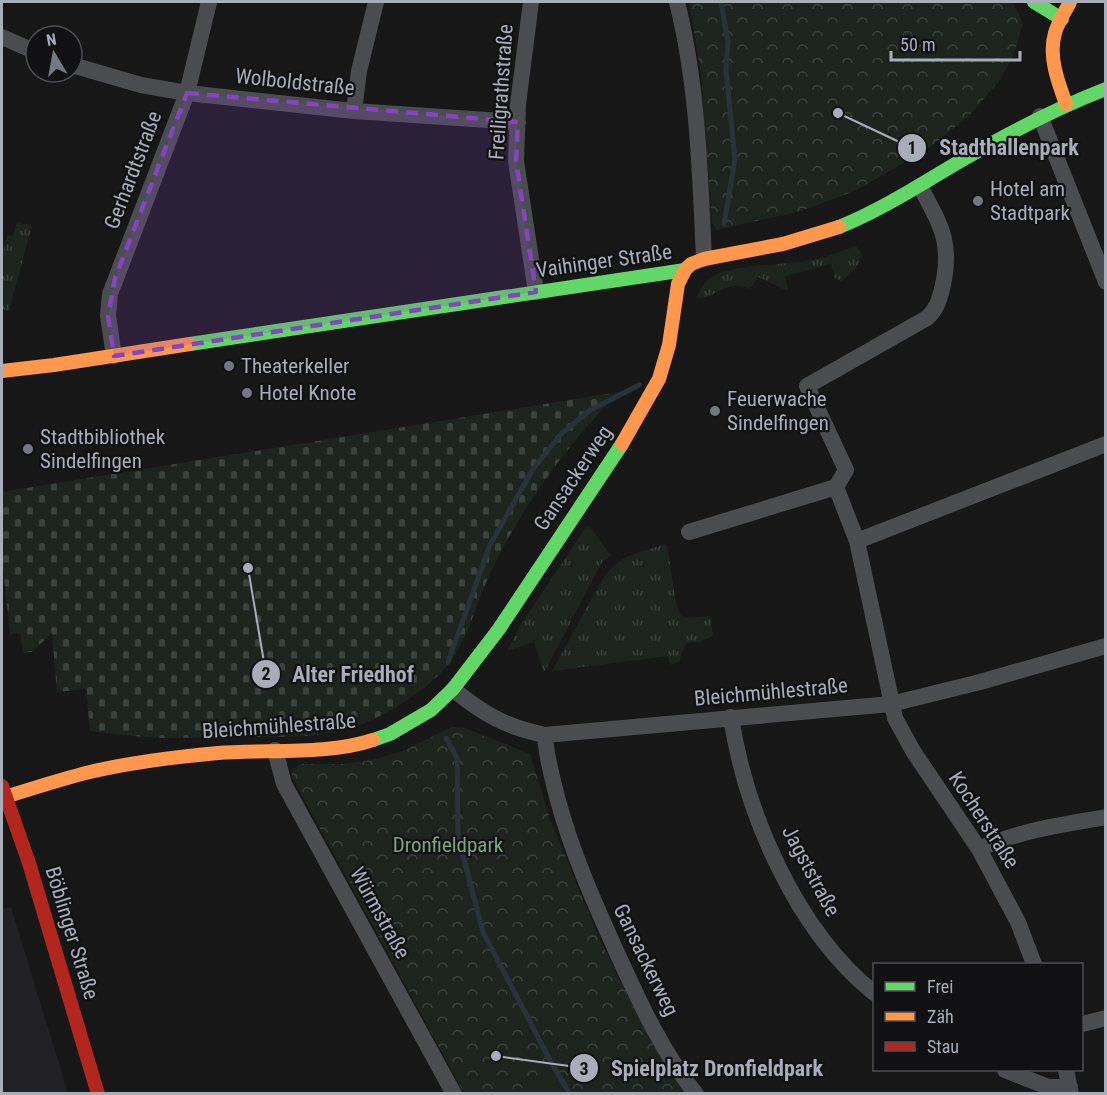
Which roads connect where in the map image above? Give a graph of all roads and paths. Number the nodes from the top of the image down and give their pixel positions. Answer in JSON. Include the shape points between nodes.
{"nodes":[{"id":1,"x":209,"y":2,"type":"edge"},
{"id":2,"x":376,"y":2,"type":"edge"},
{"id":3,"x":531,"y":2,"type":"edge"},
{"id":4,"x":677,"y":2,"type":"edge"},
{"id":5,"x":1034,"y":2,"type":"edge"},
{"id":6,"x":1070,"y":2,"type":"edge"},
{"id":7,"x":1062,"y":19,"type":"junction"},
{"id":8,"x":2,"y":37,"type":"edge"},
{"id":9,"x":24,"y":47,"type":"edge"},
{"id":10,"x":84,"y":68,"type":"edge"},
{"id":11,"x":1106,"y":89,"type":"edge"},
{"id":12,"x":187,"y":93,"type":"junction"},
{"id":13,"x":1066,"y":104,"type":"junction"},
{"id":14,"x":354,"y":111,"type":"junction"},
{"id":15,"x":1040,"y":116,"type":"junction"},
{"id":16,"x":518,"y":122,"type":"junction"},
{"id":17,"x":920,"y":186,"type":"junction"},
{"id":18,"x":704,"y":259,"type":"junction"},
{"id":19,"x":685,"y":270,"type":"junction"},
{"id":20,"x":1106,"y":282,"type":"edge"},
{"id":21,"x":536,"y":292,"type":"junction"},
{"id":22,"x":114,"y":356,"type":"junction"},
{"id":23,"x":2,"y":371,"type":"edge"},
{"id":24,"x":1106,"y":444,"type":"edge"},
{"id":25,"x":836,"y":488,"type":"junction"},
{"id":26,"x":689,"y":532,"type":"dead end"},
{"id":27,"x":857,"y":541,"type":"junction"},
{"id":28,"x":1106,"y":646,"type":"edge"},
{"id":29,"x":453,"y":689,"type":"junction"},
{"id":30,"x":891,"y":704,"type":"junction"},
{"id":31,"x":731,"y":717,"type":"junction"},
{"id":32,"x":545,"y":735,"type":"junction"},
{"id":33,"x":275,"y":750,"type":"junction"},
{"id":34,"x":3,"y":794,"type":"edge"},
{"id":35,"x":1106,"y":817,"type":"edge"},
{"id":36,"x":979,"y":849,"type":"junction"},
{"id":37,"x":1034,"y":963,"type":"edge"},
{"id":38,"x":873,"y":992,"type":"edge"},
{"id":39,"x":1106,"y":1018,"type":"edge"},
{"id":40,"x":1083,"y":1024,"type":"edge"},
{"id":41,"x":1008,"y":1071,"type":"edge"},
{"id":42,"x":1066,"y":1071,"type":"edge"},
{"id":43,"x":1070,"y":1090,"type":"edge"},
{"id":44,"x":98,"y":1094,"type":"edge"},
{"id":45,"x":454,"y":1094,"type":"edge"},
{"id":46,"x":696,"y":1094,"type":"edge"}],
"edges":[{"from":1,"to":12,"type":"street","name":"Gerhardtstraße"},
{"from":2,"to":14,"type":"street","via":[[359,71]]},
{"from":3,"to":16,"type":"street","name":"Freiligrathstraße"},
{"from":4,"to":18,"type":"street","via":[[698,129]]},
{"from":5,"to":7,"type":"main road"},
{"from":6,"to":7,"type":"main road"},
{"from":7,"to":13,"type":"main road","via":[[1053,45]]},
{"from":8,"to":9,"type":"street"},
{"from":10,"to":12,"type":"street","name":"Wolboldstraße"},
{"from":11,"to":13,"type":"main road","name":"Vaihinger Straße"},
{"from":12,"to":14,"type":"street","name":"Wolboldstraße"},
{"from":12,"to":22,"type":"street","name":"Gerhardtstraße","via":[[110,294],[108,316]]},
{"from":13,"to":15,"type":"main road","name":"Vaihinger Straße"},
{"from":14,"to":16,"type":"street","name":"Wolboldstraße"},
{"from":15,"to":17,"type":"main road","name":"Vaihinger Straße"},
{"from":15,"to":20,"type":"street"},
{"from":16,"to":21,"type":"street","name":"Freiligrathstraße","via":[[516,161]]},
{"from":17,"to":18,"type":"main road","name":"Vaihinger Straße","via":[[828,231]]},
{"from":17,"to":25,"type":"street","via":[[947,249],[936,308],[927,318],[807,386],[846,470]]},
{"from":18,"to":19,"type":"main road","name":"Vaihinger Straße"},
{"from":19,"to":21,"type":"main road","name":"Vaihinger Straße"},
{"from":19,"to":29,"type":"main road","name":"Gansackerweg","via":[[676,294],[664,364],[642,411],[499,629]]},
{"from":21,"to":22,"type":"main road","name":"Vaihinger Straße"},
{"from":22,"to":23,"type":"main road","name":"Vaihinger Straße"},
{"from":24,"to":27,"type":"street"},
{"from":25,"to":26,"type":"street"},
{"from":25,"to":27,"type":"street"},
{"from":27,"to":30,"type":"street"},
{"from":28,"to":30,"type":"street","name":"Bleichmühlestraße"},
{"from":29,"to":32,"type":"street","name":"Bleichmühlestraße","via":[[490,717]]},
{"from":29,"to":33,"type":"main road","name":"Bleichmühlestraße","via":[[431,710],[390,734],[346,746]]},
{"from":30,"to":31,"type":"street","name":"Bleichmühlestraße"},
{"from":30,"to":36,"type":"street","name":"Kocherstraße","via":[[901,732]]},
{"from":31,"to":32,"type":"street","name":"Bleichmühlestraße"},
{"from":31,"to":38,"type":"street","name":"Jagststraße","via":[[746,781],[776,862],[837,958]]},
{"from":32,"to":46,"type":"street","name":"Gansackerweg","via":[[546,755],[562,818],[586,885],[667,1054]]},
{"from":33,"to":34,"type":"main road","name":"Bleichmühlestraße","via":[[144,761]]},
{"from":33,"to":45,"type":"street","name":"Würmstraße","via":[[284,784]]},
{"from":34,"to":44,"type":"main road","name":"Böblinger Straße","via":[[29,863]]},
{"from":35,"to":36,"type":"street","via":[[1026,831]]},
{"from":36,"to":37,"type":"street","name":"Kocherstraße","via":[[1018,922]]},
{"from":39,"to":40,"type":"street"},
{"from":41,"to":43,"type":"street","via":[[1048,1087]]},
{"from":42,"to":43,"type":"street"}]}
